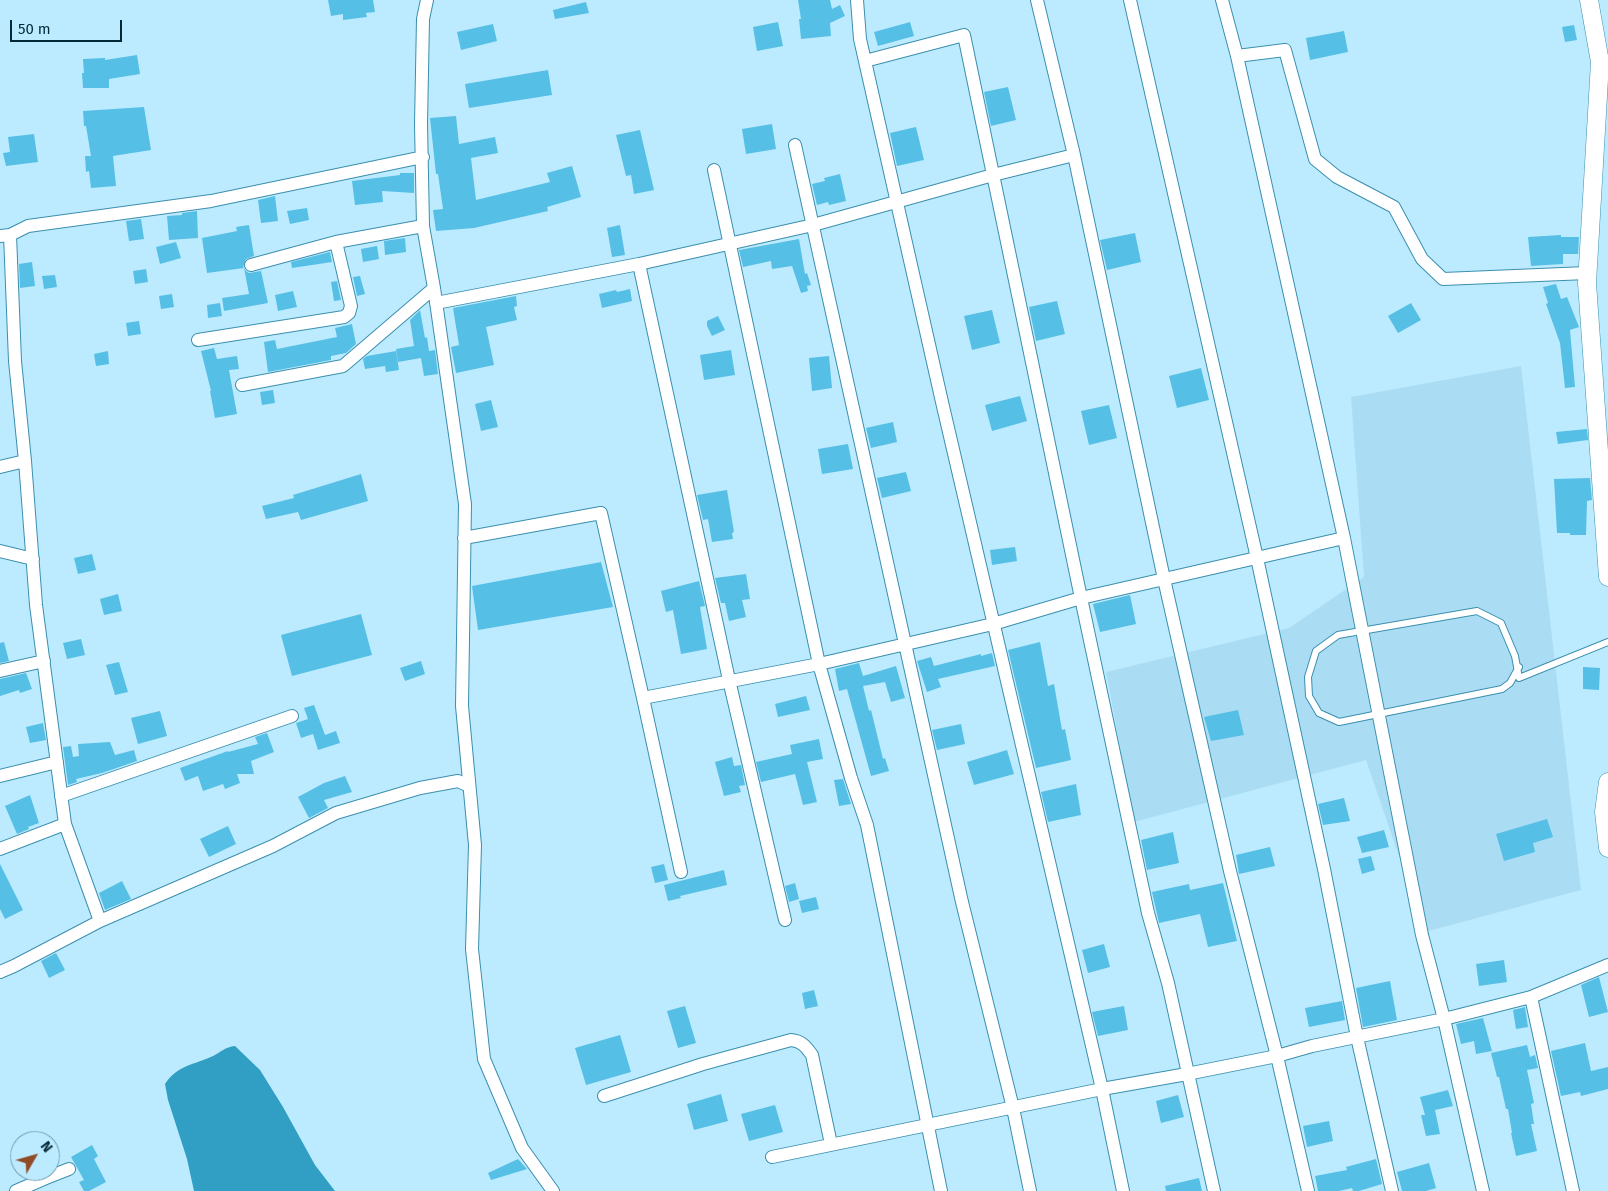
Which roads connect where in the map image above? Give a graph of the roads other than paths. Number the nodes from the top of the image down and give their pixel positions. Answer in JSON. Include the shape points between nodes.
{"nodes":[{"id":1,"x":427,"y":0,"type":"edge"},
{"id":2,"x":857,"y":0,"type":"edge"},
{"id":3,"x":1037,"y":0,"type":"edge"},
{"id":4,"x":1130,"y":0,"type":"edge"},
{"id":5,"x":1222,"y":0,"type":"edge"},
{"id":6,"x":1589,"y":0,"type":"edge"},
{"id":7,"x":1237,"y":56,"type":"junction"},
{"id":8,"x":865,"y":61,"type":"junction"},
{"id":9,"x":795,"y":145,"type":"dead end"},
{"id":10,"x":1074,"y":156,"type":"junction"},
{"id":11,"x":422,"y":157,"type":"junction"},
{"id":12,"x":714,"y":170,"type":"dead end"},
{"id":13,"x":993,"y":175,"type":"junction"},
{"id":14,"x":897,"y":201,"type":"junction"},
{"id":15,"x":812,"y":225,"type":"junction"},
{"id":16,"x":423,"y":226,"type":"junction"},
{"id":17,"x":5,"y":235,"type":"edge"},
{"id":18,"x":336,"y":242,"type":"junction"},
{"id":19,"x":730,"y":244,"type":"junction"},
{"id":20,"x":639,"y":264,"type":"junction"},
{"id":21,"x":251,"y":265,"type":"dead end"},
{"id":22,"x":1587,"y":273,"type":"junction"},
{"id":23,"x":434,"y":288,"type":"junction"},
{"id":24,"x":436,"y":303,"type":"junction"},
{"id":25,"x":198,"y":340,"type":"dead end"},
{"id":26,"x":242,"y":385,"type":"dead end"},
{"id":27,"x":25,"y":461,"type":"junction"},
{"id":28,"x":0,"y":467,"type":"edge"},
{"id":29,"x":464,"y":538,"type":"junction"},
{"id":30,"x":1344,"y":538,"type":"junction"},
{"id":31,"x":0,"y":551,"type":"edge"},
{"id":32,"x":1257,"y":558,"type":"junction"},
{"id":33,"x":33,"y":559,"type":"junction"},
{"id":34,"x":1608,"y":577,"type":"edge"},
{"id":35,"x":1164,"y":580,"type":"junction"},
{"id":36,"x":1081,"y":598,"type":"junction"},
{"id":37,"x":993,"y":624,"type":"junction"},
{"id":38,"x":1608,"y":642,"type":"edge"},
{"id":39,"x":905,"y":643,"type":"junction"},
{"id":40,"x":44,"y":661,"type":"junction"},
{"id":41,"x":819,"y":664,"type":"junction"},
{"id":42,"x":1519,"y":667,"type":"junction"},
{"id":43,"x":0,"y":671,"type":"edge"},
{"id":44,"x":729,"y":680,"type":"junction"},
{"id":45,"x":643,"y":698,"type":"junction"},
{"id":46,"x":292,"y":716,"type":"dead end"},
{"id":47,"x":57,"y":762,"type":"junction"},
{"id":48,"x":0,"y":776,"type":"edge"},
{"id":49,"x":1608,"y":782,"type":"edge"},
{"id":50,"x":470,"y":786,"type":"junction"},
{"id":51,"x":61,"y":796,"type":"junction"},
{"id":52,"x":65,"y":824,"type":"junction"},
{"id":53,"x":1608,"y":848,"type":"edge"},
{"id":54,"x":0,"y":849,"type":"edge"},
{"id":55,"x":681,"y":872,"type":"dead end"},
{"id":56,"x":785,"y":920,"type":"dead end"},
{"id":57,"x":100,"y":921,"type":"junction"},
{"id":58,"x":1608,"y":965,"type":"edge"},
{"id":59,"x":0,"y":972,"type":"edge"},
{"id":60,"x":1531,"y":997,"type":"junction"},
{"id":61,"x":1444,"y":1019,"type":"junction"},
{"id":62,"x":1357,"y":1037,"type":"junction"},
{"id":63,"x":1277,"y":1056,"type":"junction"},
{"id":64,"x":1187,"y":1074,"type":"junction"},
{"id":65,"x":1102,"y":1089,"type":"junction"},
{"id":66,"x":604,"y":1096,"type":"dead end"},
{"id":67,"x":1013,"y":1108,"type":"junction"},
{"id":68,"x":928,"y":1126,"type":"junction"},
{"id":69,"x":831,"y":1144,"type":"junction"},
{"id":70,"x":772,"y":1157,"type":"dead end"},
{"id":71,"x":69,"y":1169,"type":"dead end"},
{"id":72,"x":16,"y":1191,"type":"edge"},
{"id":73,"x":553,"y":1191,"type":"edge"},
{"id":74,"x":940,"y":1191,"type":"edge"},
{"id":75,"x":1030,"y":1191,"type":"edge"},
{"id":76,"x":1123,"y":1191,"type":"edge"},
{"id":77,"x":1214,"y":1191,"type":"edge"},
{"id":78,"x":1308,"y":1191,"type":"edge"},
{"id":79,"x":1392,"y":1191,"type":"edge"},
{"id":80,"x":1483,"y":1191,"type":"edge"},
{"id":81,"x":1573,"y":1191,"type":"edge"}],
"edges":[{"from":1,"to":11,"type":"street","via":[[423,20]]},
{"from":2,"to":8,"type":"street"},
{"from":3,"to":10,"type":"street"},
{"from":4,"to":32,"type":"street"},
{"from":5,"to":7,"type":"street"},
{"from":6,"to":22,"type":"street","via":[[1600,62]]},
{"from":7,"to":22,"type":"street","via":[[1285,50],[1314,159],[1337,177],[1394,207],[1422,259],[1443,279]]},
{"from":7,"to":30,"type":"street"},
{"from":8,"to":13,"type":"street","via":[[964,35]]},
{"from":8,"to":14,"type":"street"},
{"from":9,"to":15,"type":"street"},
{"from":10,"to":13,"type":"street"},
{"from":10,"to":35,"type":"street"},
{"from":11,"to":16,"type":"street"},
{"from":11,"to":17,"type":"street","via":[[210,201],[28,226]]},
{"from":12,"to":19,"type":"street"},
{"from":13,"to":14,"type":"street"},
{"from":13,"to":36,"type":"street"},
{"from":14,"to":15,"type":"street"},
{"from":14,"to":37,"type":"street"},
{"from":15,"to":19,"type":"street"},
{"from":15,"to":39,"type":"street"},
{"from":16,"to":18,"type":"street"},
{"from":16,"to":23,"type":"street"},
{"from":17,"to":27,"type":"street"},
{"from":18,"to":21,"type":"street"},
{"from":18,"to":25,"type":"street","via":[[351,306],[344,317]]},
{"from":19,"to":20,"type":"street"},
{"from":19,"to":41,"type":"street"},
{"from":20,"to":24,"type":"street"},
{"from":20,"to":44,"type":"street"},
{"from":22,"to":34,"type":"street"},
{"from":23,"to":24,"type":"street"},
{"from":23,"to":26,"type":"street","via":[[343,366]]},
{"from":24,"to":29,"type":"street","via":[[464,504]]},
{"from":27,"to":28,"type":"street"},
{"from":27,"to":33,"type":"street"},
{"from":29,"to":45,"type":"street","via":[[601,513]]},
{"from":29,"to":50,"type":"street","via":[[462,706]]},
{"from":30,"to":32,"type":"street"},
{"from":30,"to":61,"type":"street","via":[[1422,935]]},
{"from":31,"to":33,"type":"street"},
{"from":32,"to":35,"type":"street"},
{"from":32,"to":62,"type":"street"},
{"from":33,"to":40,"type":"street"},
{"from":35,"to":36,"type":"street"},
{"from":35,"to":63,"type":"street","via":[[1230,871]]},
{"from":36,"to":37,"type":"street"},
{"from":36,"to":64,"type":"street","via":[[1148,913],[1168,983]]},
{"from":37,"to":39,"type":"street"},
{"from":37,"to":65,"type":"street"},
{"from":38,"to":42,"type":"lane","via":[[1519,678]]},
{"from":39,"to":41,"type":"street"},
{"from":39,"to":67,"type":"street","via":[[962,902]]},
{"from":40,"to":43,"type":"street"},
{"from":40,"to":47,"type":"street"},
{"from":41,"to":44,"type":"street"},
{"from":41,"to":68,"type":"street","via":[[867,825]]},
{"from":42,"to":42,"type":"lane","via":[[1501,623],[1477,610],[1338,635],[1316,651],[1308,676],[1309,696],[1320,713],[1339,722],[1502,689],[1510,683]]},
{"from":44,"to":45,"type":"street"},
{"from":44,"to":56,"type":"street"},
{"from":45,"to":55,"type":"street"},
{"from":46,"to":51,"type":"street"},
{"from":47,"to":48,"type":"street"},
{"from":47,"to":51,"type":"street"},
{"from":49,"to":53,"type":"street","via":[[1604,812]]},
{"from":50,"to":57,"type":"street","via":[[458,781],[420,788],[336,813],[273,846]]},
{"from":50,"to":73,"type":"street","via":[[475,845],[472,948],[484,1059],[522,1148]]},
{"from":51,"to":52,"type":"street"},
{"from":52,"to":54,"type":"street"},
{"from":52,"to":57,"type":"street"},
{"from":57,"to":59,"type":"street"},
{"from":58,"to":60,"type":"street"},
{"from":60,"to":61,"type":"street"},
{"from":60,"to":81,"type":"street"},
{"from":61,"to":62,"type":"street"},
{"from":61,"to":80,"type":"street"},
{"from":62,"to":63,"type":"street"},
{"from":62,"to":79,"type":"street"},
{"from":63,"to":64,"type":"street"},
{"from":63,"to":78,"type":"street"},
{"from":64,"to":65,"type":"street"},
{"from":64,"to":77,"type":"street"},
{"from":65,"to":67,"type":"street"},
{"from":65,"to":76,"type":"street"},
{"from":66,"to":69,"type":"street","via":[[703,1064],[791,1040],[799,1041],[812,1055]]},
{"from":67,"to":68,"type":"street"},
{"from":67,"to":75,"type":"street"},
{"from":68,"to":69,"type":"street"},
{"from":68,"to":74,"type":"street"},
{"from":69,"to":70,"type":"street"},
{"from":71,"to":72,"type":"street"}]}
